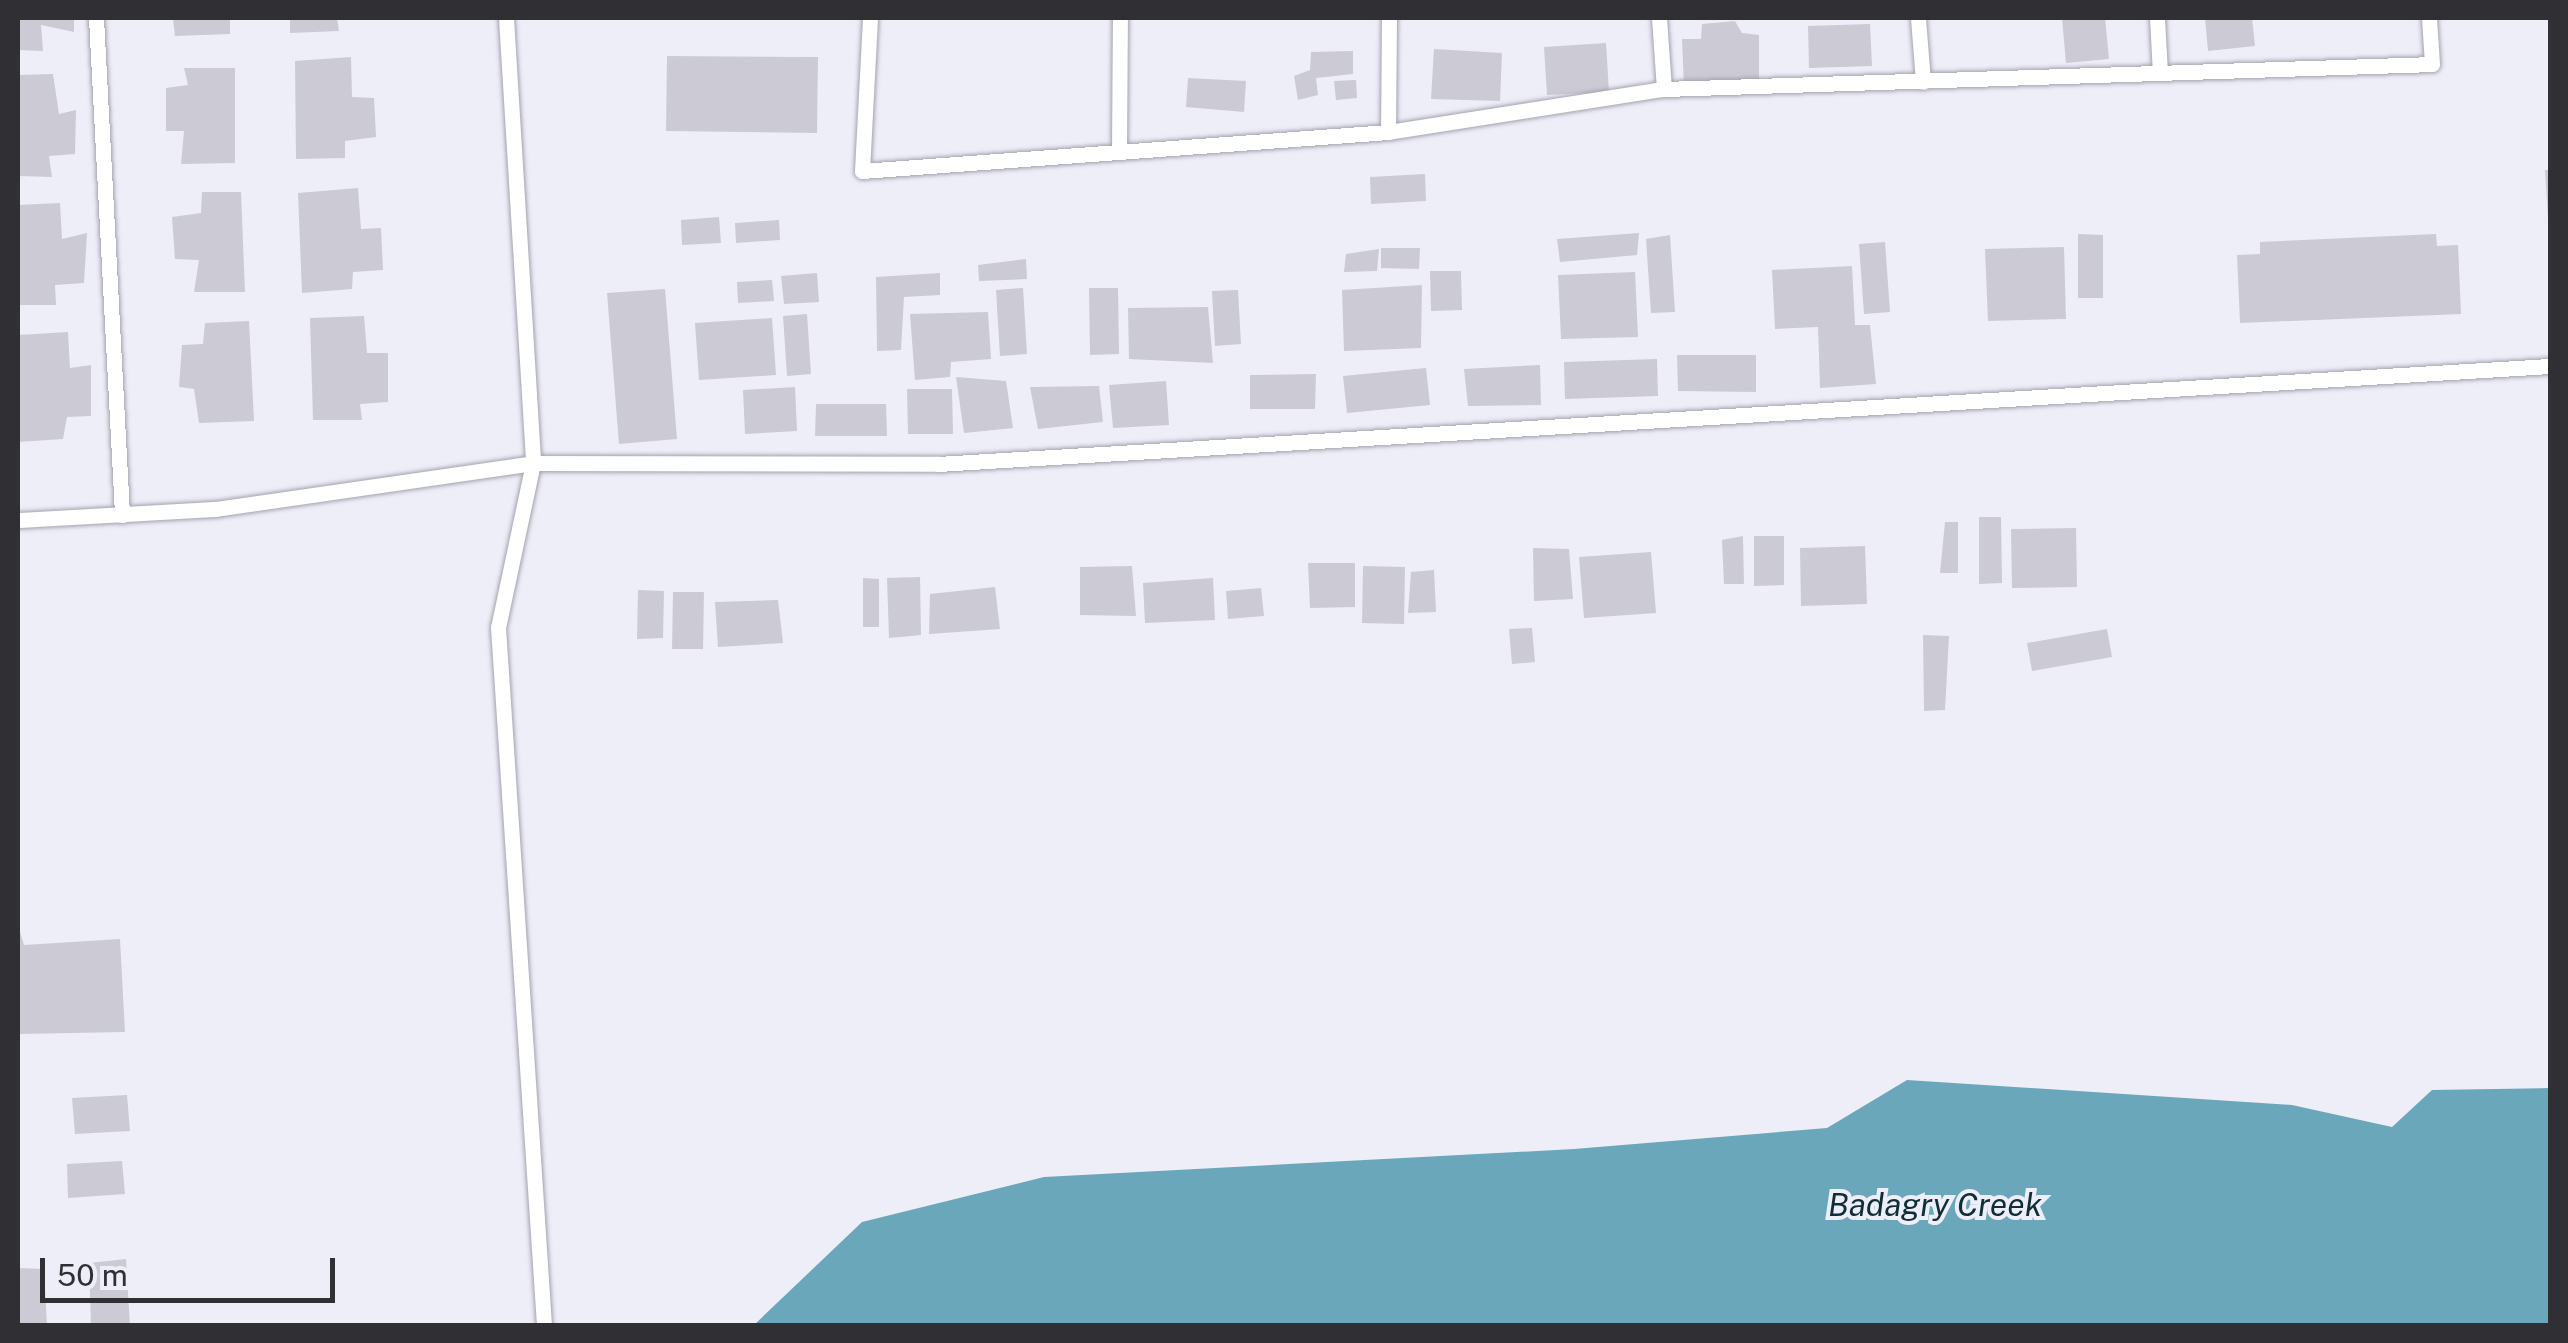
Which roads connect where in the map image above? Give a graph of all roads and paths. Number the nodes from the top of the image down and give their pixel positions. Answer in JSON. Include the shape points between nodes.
{"nodes":[{"id":1,"x":96,"y":18,"type":"edge"},
{"id":2,"x":506,"y":18,"type":"edge"},
{"id":3,"x":870,"y":18,"type":"edge"},
{"id":4,"x":1120,"y":18,"type":"edge"},
{"id":5,"x":1389,"y":18,"type":"edge"},
{"id":6,"x":1660,"y":18,"type":"edge"},
{"id":7,"x":1918,"y":18,"type":"edge"},
{"id":8,"x":2157,"y":18,"type":"edge"},
{"id":9,"x":2429,"y":18,"type":"edge"},
{"id":10,"x":2160,"y":74,"type":"junction"},
{"id":11,"x":1923,"y":82,"type":"junction"},
{"id":12,"x":1664,"y":89,"type":"junction"},
{"id":13,"x":1388,"y":132,"type":"junction"},
{"id":14,"x":1119,"y":152,"type":"junction"},
{"id":15,"x":2550,"y":366,"type":"edge"},
{"id":16,"x":533,"y":463,"type":"junction"},
{"id":17,"x":122,"y":515,"type":"junction"},
{"id":18,"x":18,"y":520,"type":"edge"},
{"id":19,"x":544,"y":1326,"type":"edge"}],
"edges":[{"from":1,"to":17,"type":"lane"},
{"from":2,"to":16,"type":"lane"},
{"from":3,"to":14,"type":"lane","via":[[862,171]]},
{"from":4,"to":14,"type":"lane"},
{"from":5,"to":13,"type":"lane"},
{"from":6,"to":12,"type":"lane"},
{"from":7,"to":11,"type":"lane"},
{"from":8,"to":10,"type":"lane"},
{"from":9,"to":10,"type":"lane","via":[[2432,64]]},
{"from":10,"to":11,"type":"lane"},
{"from":11,"to":12,"type":"lane"},
{"from":12,"to":13,"type":"lane"},
{"from":13,"to":14,"type":"lane"},
{"from":15,"to":16,"type":"lane","via":[[938,464]]},
{"from":16,"to":17,"type":"lane","via":[[215,509]]},
{"from":16,"to":19,"type":"lane","via":[[498,628]]},
{"from":17,"to":18,"type":"lane"}]}
